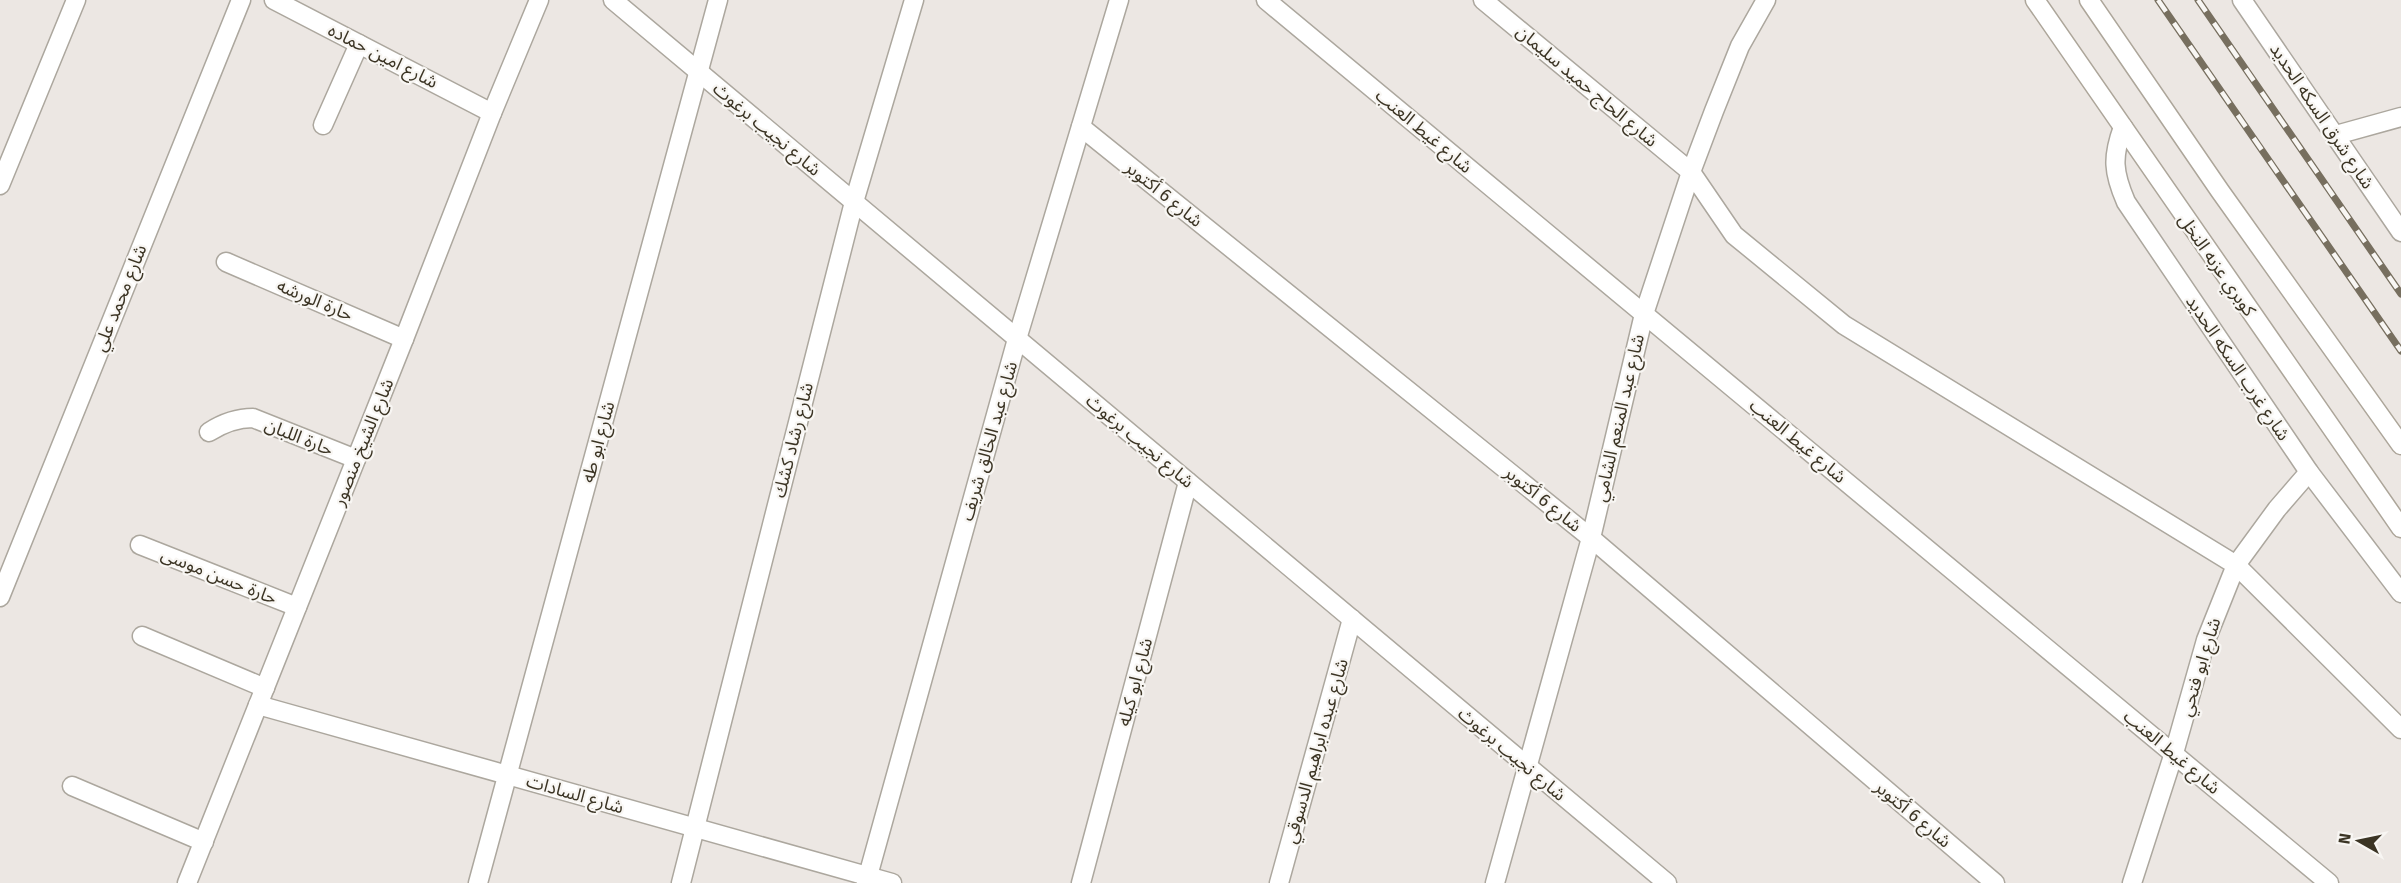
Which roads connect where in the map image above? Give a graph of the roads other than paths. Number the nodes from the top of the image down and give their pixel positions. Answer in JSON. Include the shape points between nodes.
{"nodes":[{"id":1,"x":76,"y":0,"type":"edge"},
{"id":2,"x":241,"y":0,"type":"edge"},
{"id":3,"x":274,"y":0,"type":"edge"},
{"id":4,"x":539,"y":0,"type":"edge"},
{"id":5,"x":613,"y":0,"type":"edge"},
{"id":6,"x":718,"y":0,"type":"edge"},
{"id":7,"x":914,"y":0,"type":"edge"},
{"id":8,"x":1119,"y":0,"type":"edge"},
{"id":9,"x":1266,"y":0,"type":"edge"},
{"id":10,"x":1483,"y":0,"type":"edge"},
{"id":11,"x":1766,"y":0,"type":"edge"},
{"id":12,"x":2036,"y":0,"type":"edge"},
{"id":13,"x":2089,"y":0,"type":"edge"},
{"id":14,"x":2242,"y":0,"type":"edge"},
{"id":15,"x":359,"y":44,"type":"junction"},
{"id":16,"x":699,"y":72,"type":"junction"},
{"id":17,"x":492,"y":113,"type":"junction"},
{"id":18,"x":2401,"y":117,"type":"edge"},
{"id":19,"x":323,"y":125,"type":"dead end"},
{"id":20,"x":1081,"y":127,"type":"junction"},
{"id":21,"x":2123,"y":127,"type":"junction"},
{"id":22,"x":2336,"y":135,"type":"junction"},
{"id":23,"x":1691,"y":172,"type":"junction"},
{"id":24,"x":0,"y":184,"type":"edge"},
{"id":25,"x":854,"y":202,"type":"junction"},
{"id":26,"x":2401,"y":232,"type":"edge"},
{"id":27,"x":226,"y":262,"type":"dead end"},
{"id":28,"x":1644,"y":314,"type":"junction"},
{"id":29,"x":404,"y":339,"type":"junction"},
{"id":30,"x":1017,"y":339,"type":"junction"},
{"id":31,"x":209,"y":432,"type":"dead end"},
{"id":32,"x":2401,"y":445,"type":"edge"},
{"id":33,"x":356,"y":459,"type":"junction"},
{"id":34,"x":2309,"y":472,"type":"junction"},
{"id":35,"x":1188,"y":482,"type":"junction"},
{"id":36,"x":2401,"y":528,"type":"edge"},
{"id":37,"x":1591,"y":538,"type":"junction"},
{"id":38,"x":140,"y":545,"type":"dead end"},
{"id":39,"x":2236,"y":565,"type":"junction"},
{"id":40,"x":2401,"y":593,"type":"edge"},
{"id":41,"x":0,"y":597,"type":"edge"},
{"id":42,"x":297,"y":607,"type":"junction"},
{"id":43,"x":1352,"y":619,"type":"junction"},
{"id":44,"x":142,"y":636,"type":"dead end"},
{"id":45,"x":262,"y":697,"type":"junction"},
{"id":46,"x":2401,"y":729,"type":"edge"},
{"id":47,"x":2174,"y":753,"type":"junction"},
{"id":48,"x":1526,"y":765,"type":"junction"},
{"id":49,"x":507,"y":775,"type":"junction"},
{"id":50,"x":72,"y":786,"type":"dead end"},
{"id":51,"x":695,"y":828,"type":"junction"},
{"id":52,"x":204,"y":842,"type":"junction"},
{"id":53,"x":866,"y":880,"type":"edge"},
{"id":54,"x":187,"y":883,"type":"edge"},
{"id":55,"x":478,"y":883,"type":"edge"},
{"id":56,"x":681,"y":883,"type":"edge"},
{"id":57,"x":892,"y":883,"type":"edge"},
{"id":58,"x":1081,"y":883,"type":"edge"},
{"id":59,"x":1279,"y":883,"type":"edge"},
{"id":60,"x":1495,"y":883,"type":"edge"},
{"id":61,"x":1667,"y":883,"type":"edge"},
{"id":62,"x":1995,"y":883,"type":"edge"},
{"id":63,"x":2132,"y":883,"type":"edge"},
{"id":64,"x":2329,"y":883,"type":"edge"}],
"edges":[{"from":1,"to":24,"type":"street"},
{"from":2,"to":41,"type":"street","name":"شارع محمد علي"},
{"from":3,"to":15,"type":"street","name":"شارع امين حماده"},
{"from":4,"to":17,"type":"street","name":"شارع الشيخ منصور"},
{"from":5,"to":16,"type":"street","name":"شارع نجيب برغوث"},
{"from":6,"to":16,"type":"street","name":"شارع ابو طه"},
{"from":7,"to":25,"type":"street","name":"شارع رشاد كشك"},
{"from":8,"to":20,"type":"street","name":"شارع عبد الخالق شريف"},
{"from":9,"to":28,"type":"street","name":"شارع غيط العنب"},
{"from":10,"to":23,"type":"street","name":"شارع الحاج حميد سليمان"},
{"from":11,"to":23,"type":"street","name":"شارع عبد المنعم الشامي","via":[[1740,46]]},
{"from":12,"to":21,"type":"street","name":"كوبري عزبه النخل"},
{"from":13,"to":32,"type":"street"},
{"from":14,"to":22,"type":"street","name":"شارع شرق السكه الحديد"},
{"from":15,"to":17,"type":"street","name":"شارع امين حماده"},
{"from":15,"to":19,"type":"street"},
{"from":16,"to":25,"type":"street","name":"شارع نجيب برغوث"},
{"from":16,"to":49,"type":"street","name":"شارع ابو طه"},
{"from":17,"to":29,"type":"street","name":"شارع الشيخ منصور"},
{"from":18,"to":22,"type":"street"},
{"from":20,"to":30,"type":"street","name":"شارع عبد الخالق شريف"},
{"from":20,"to":37,"type":"street","name":"شارع 6 أكتوبر"},
{"from":21,"to":34,"type":"street","name":"شارع غرب السكه الحديد","via":[[2114,165],[2126,202]]},
{"from":21,"to":36,"type":"street","name":"كوبري عزبه النخل"},
{"from":22,"to":26,"type":"street","name":"شارع شرق السكه الحديد"},
{"from":23,"to":28,"type":"street","name":"شارع عبد المنعم الشامي"},
{"from":23,"to":39,"type":"street","name":"شارع الحاج حميد سليمان","via":[[1734,235],[1844,325]]},
{"from":25,"to":30,"type":"street","name":"شارع نجيب برغوث"},
{"from":25,"to":51,"type":"street","name":"شارع رشاد كشك"},
{"from":27,"to":29,"type":"street","name":"حارة الورشه"},
{"from":28,"to":37,"type":"street","name":"شارع عبد المنعم الشامي"},
{"from":28,"to":47,"type":"street","name":"شارع غيط العنب"},
{"from":29,"to":33,"type":"street","name":"شارع الشيخ منصور"},
{"from":30,"to":35,"type":"street","name":"شارع نجيب برغوث"},
{"from":30,"to":53,"type":"street","name":"شارع عبد الخالق شريف"},
{"from":31,"to":33,"type":"street","name":"حارة اللبان","via":[[238,418],[253,418]]},
{"from":33,"to":42,"type":"street","name":"شارع الشيخ منصور"},
{"from":34,"to":39,"type":"street","name":"شارع ابو فتحي"},
{"from":34,"to":40,"type":"street","name":"شارع غرب السكه الحديد"},
{"from":35,"to":43,"type":"street","name":"شارع نجيب برغوث"},
{"from":35,"to":58,"type":"street","name":"شارع ابو كيله"},
{"from":37,"to":48,"type":"street","name":"شارع عبد المنعم الشامي"},
{"from":37,"to":62,"type":"street","name":"شارع 6 أكتوبر"},
{"from":38,"to":42,"type":"street","name":"حارة حسن موسى"},
{"from":39,"to":46,"type":"street","name":"شارع الحاج حميد سليمان"},
{"from":39,"to":47,"type":"street","name":"شارع ابو فتحي","via":[[2206,640]]},
{"from":42,"to":45,"type":"street","name":"شارع الشيخ منصور"},
{"from":43,"to":48,"type":"street","name":"شارع نجيب برغوث"},
{"from":43,"to":59,"type":"street","name":"شارع عبده ابراهيم الدسوقي"},
{"from":44,"to":45,"type":"street","name":"شارع السادات"},
{"from":45,"to":49,"type":"street","name":"شارع السادات"},
{"from":45,"to":52,"type":"street","name":"شارع الشيخ منصور"},
{"from":47,"to":63,"type":"street","name":"شارع ابو فتحي"},
{"from":47,"to":64,"type":"street","name":"شارع غيط العنب"},
{"from":48,"to":60,"type":"street","name":"شارع عبد المنعم الشامي"},
{"from":48,"to":61,"type":"street","name":"شارع نجيب برغوث"},
{"from":49,"to":51,"type":"street","name":"شارع السادات"},
{"from":49,"to":55,"type":"street","name":"شارع ابو طه"},
{"from":50,"to":52,"type":"street"},
{"from":51,"to":53,"type":"street","name":"شارع السادات"},
{"from":51,"to":56,"type":"street","name":"شارع رشاد كشك"},
{"from":52,"to":54,"type":"street","name":"شارع الشيخ منصور"},
{"from":53,"to":57,"type":"street","name":"شارع السادات"}]}
